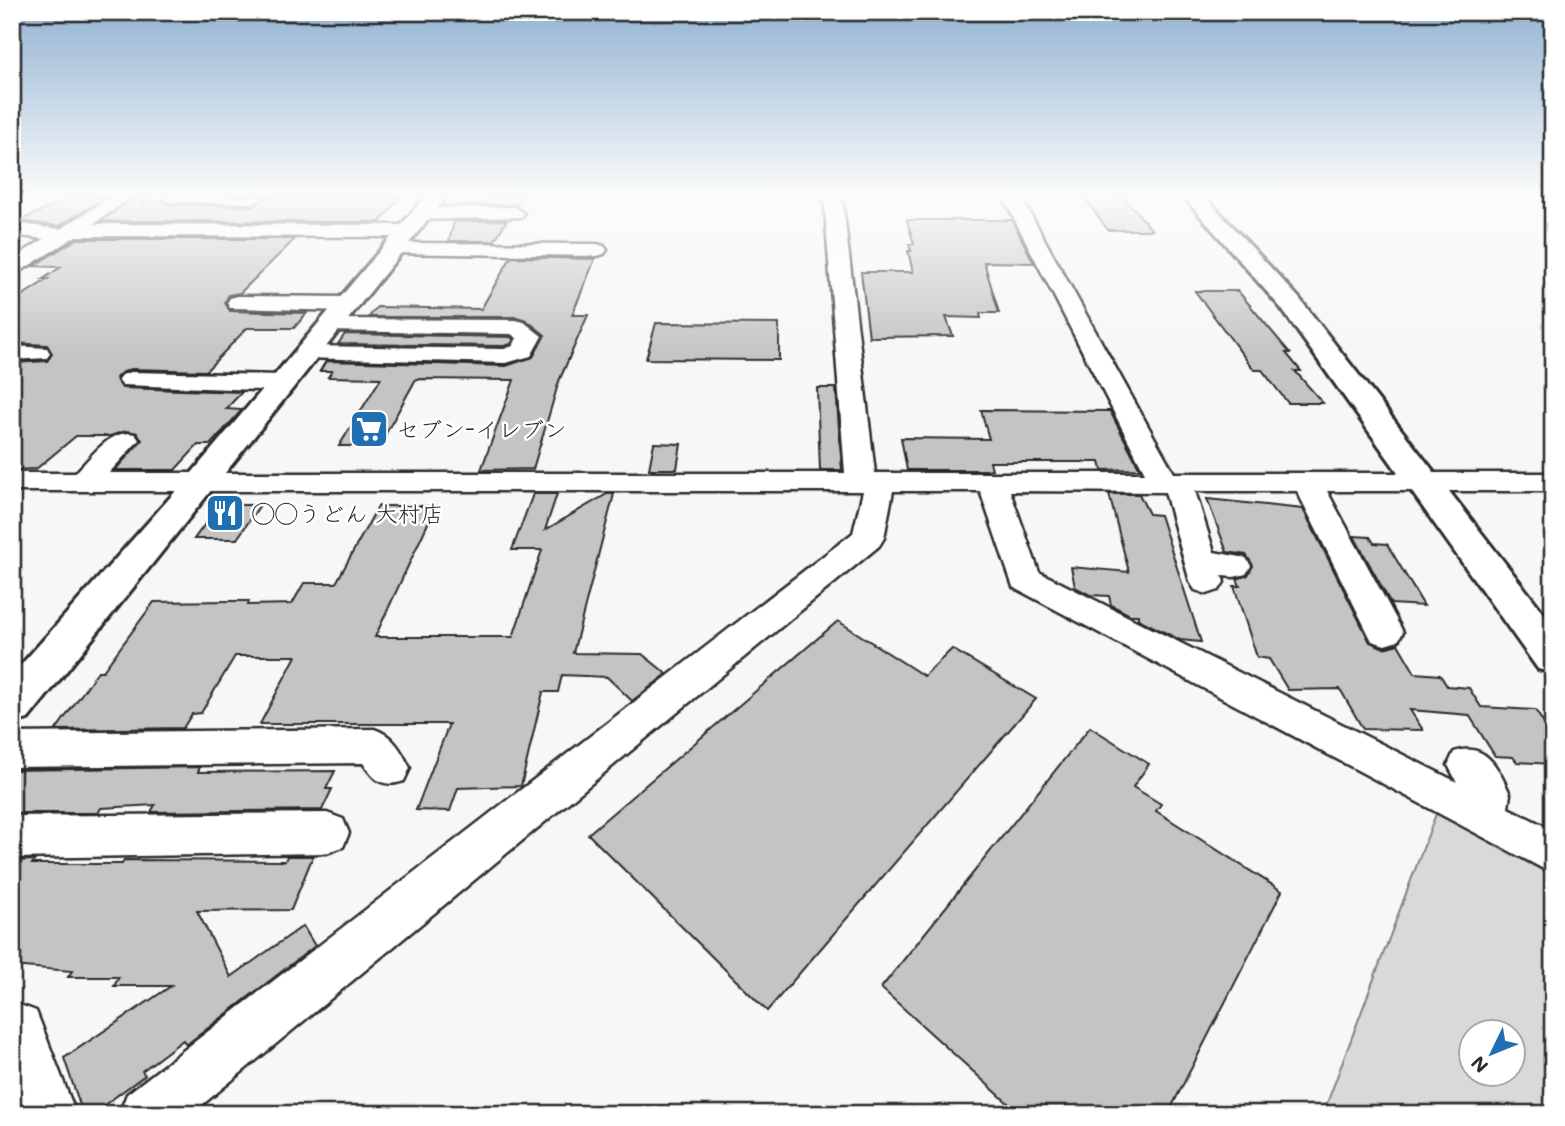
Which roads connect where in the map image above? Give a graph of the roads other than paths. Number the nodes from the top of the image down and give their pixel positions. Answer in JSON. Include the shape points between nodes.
{"nodes":[{"id":1,"x":40,"y":250,"type":"edge"},
{"id":2,"x":392,"y":250,"type":"edge"},
{"id":3,"x":594,"y":250,"type":"edge"},
{"id":4,"x":597,"y":250,"type":"dead end"},
{"id":5,"x":840,"y":250,"type":"edge"},
{"id":6,"x":1041,"y":250,"type":"edge"},
{"id":7,"x":1242,"y":250,"type":"edge"},
{"id":8,"x":13,"y":261,"type":"edge"},
{"id":9,"x":238,"y":303,"type":"dead end"},
{"id":10,"x":339,"y":315,"type":"junction"},
{"id":11,"x":12,"y":353,"type":"edge"},
{"id":12,"x":38,"y":353,"type":"dead end"},
{"id":13,"x":308,"y":353,"type":"junction"},
{"id":14,"x":131,"y":380,"type":"dead end"},
{"id":15,"x":283,"y":383,"type":"junction"},
{"id":16,"x":125,"y":440,"type":"dead end"},
{"id":17,"x":203,"y":481,"type":"junction"},
{"id":18,"x":12,"y":482,"type":"edge"},
{"id":19,"x":83,"y":482,"type":"junction"},
{"id":20,"x":871,"y":482,"type":"junction"},
{"id":21,"x":992,"y":482,"type":"junction"},
{"id":22,"x":1307,"y":482,"type":"junction"},
{"id":23,"x":1553,"y":482,"type":"edge"},
{"id":24,"x":1171,"y":483,"type":"junction"},
{"id":25,"x":1425,"y":483,"type":"junction"},
{"id":26,"x":1214,"y":570,"type":"dead end"},
{"id":27,"x":1385,"y":632,"type":"dead end"},
{"id":28,"x":1553,"y":657,"type":"edge"},
{"id":29,"x":12,"y":706,"type":"edge"},
{"id":30,"x":12,"y":750,"type":"edge"},
{"id":31,"x":1469,"y":765,"type":"dead end"},
{"id":32,"x":389,"y":768,"type":"dead end"},
{"id":33,"x":1485,"y":817,"type":"junction"},
{"id":34,"x":327,"y":833,"type":"dead end"},
{"id":35,"x":12,"y":837,"type":"edge"},
{"id":36,"x":1553,"y":853,"type":"edge"},
{"id":37,"x":12,"y":1028,"type":"edge"},
{"id":38,"x":48,"y":1114,"type":"edge"},
{"id":39,"x":147,"y":1114,"type":"edge"}],
"edges":[{"from":1,"to":8,"type":"street"},
{"from":2,"to":10,"type":"street"},
{"from":3,"to":4,"type":"street"},
{"from":5,"to":20,"type":"street"},
{"from":6,"to":24,"type":"street"},
{"from":7,"to":25,"type":"street","via":[[1290,303]]},
{"from":9,"to":10,"type":"street"},
{"from":10,"to":13,"type":"street"},
{"from":10,"to":13,"type":"street","via":[[516,327],[530,336],[522,351],[506,356]]},
{"from":11,"to":12,"type":"street"},
{"from":13,"to":15,"type":"street"},
{"from":14,"to":15,"type":"street"},
{"from":15,"to":17,"type":"street"},
{"from":16,"to":19,"type":"street"},
{"from":17,"to":19,"type":"street"},
{"from":17,"to":20,"type":"street"},
{"from":17,"to":29,"type":"street"},
{"from":18,"to":19,"type":"street"},
{"from":20,"to":21,"type":"street"},
{"from":20,"to":39,"type":"street","via":[[868,538]]},
{"from":21,"to":24,"type":"street"},
{"from":21,"to":33,"type":"street","via":[[1025,579]]},
{"from":22,"to":24,"type":"street"},
{"from":22,"to":25,"type":"street"},
{"from":22,"to":27,"type":"street"},
{"from":23,"to":25,"type":"street"},
{"from":24,"to":26,"type":"street"},
{"from":25,"to":28,"type":"street"},
{"from":30,"to":32,"type":"street","via":[[374,746]]},
{"from":31,"to":33,"type":"street","via":[[1489,794]]},
{"from":33,"to":36,"type":"street"},
{"from":34,"to":35,"type":"street"},
{"from":37,"to":38,"type":"street","via":[[17,1030]]}]}
